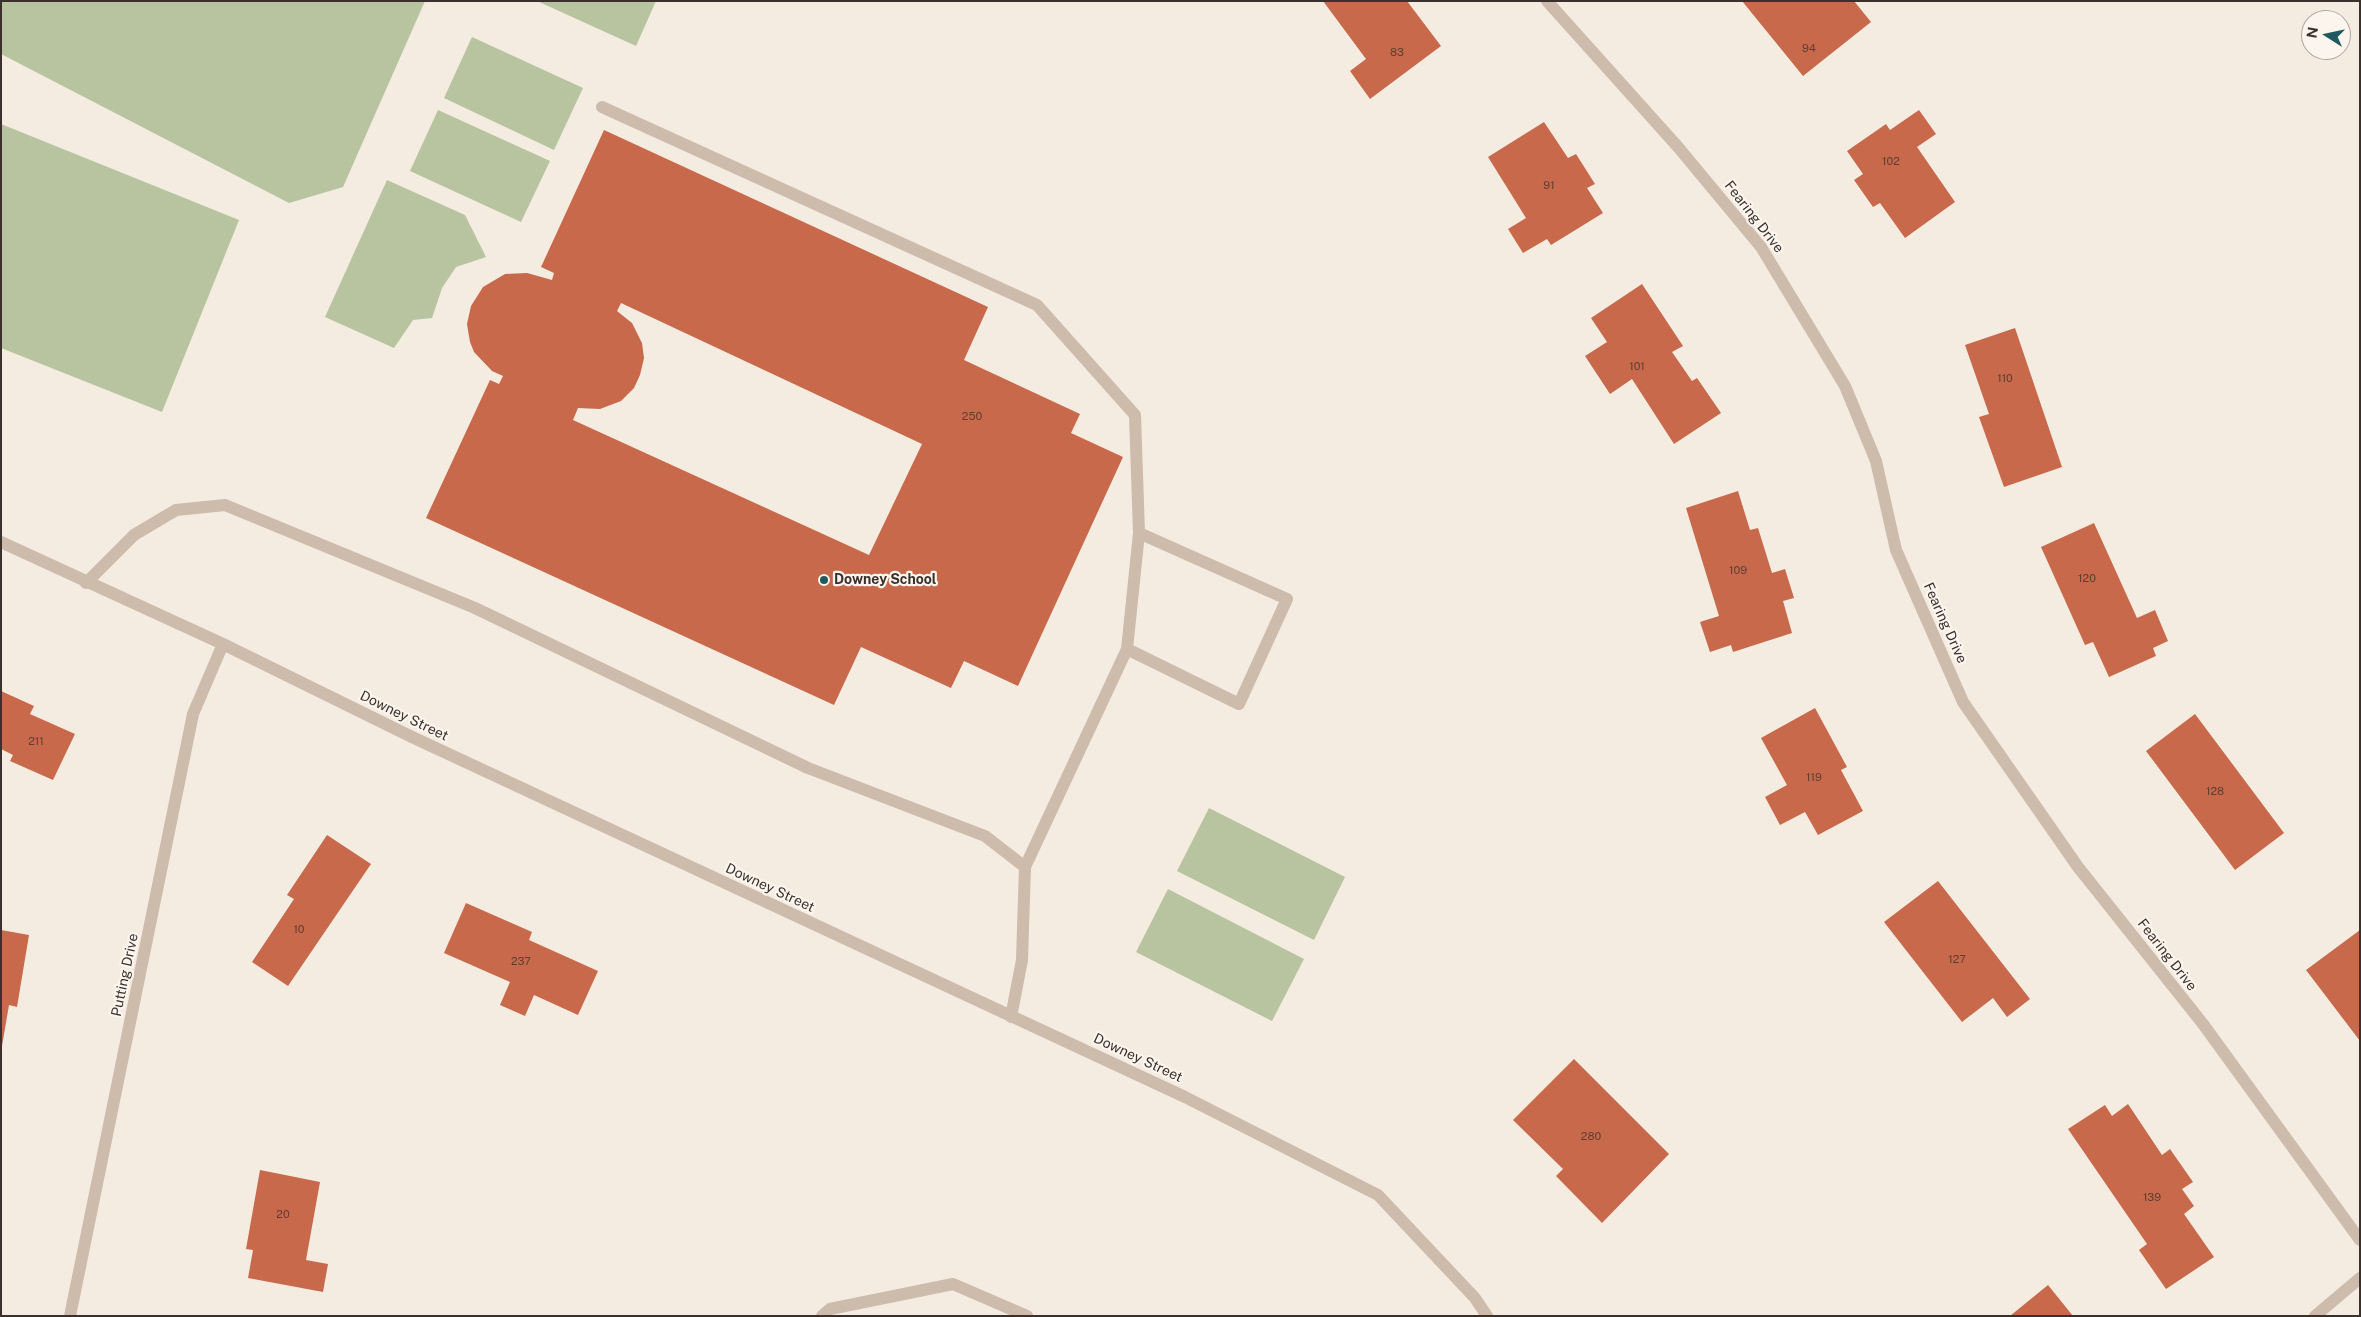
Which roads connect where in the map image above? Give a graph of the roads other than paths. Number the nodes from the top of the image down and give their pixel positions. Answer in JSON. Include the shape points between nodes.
{"nodes":[{"id":1,"x":1547,"y":1,"type":"edge"},
{"id":2,"x":602,"y":107,"type":"dead end"},
{"id":3,"x":1139,"y":533,"type":"junction"},
{"id":4,"x":1,"y":542,"type":"edge"},
{"id":5,"x":86,"y":583,"type":"junction"},
{"id":6,"x":223,"y":644,"type":"junction"},
{"id":7,"x":1127,"y":649,"type":"junction"},
{"id":8,"x":1025,"y":868,"type":"junction"},
{"id":9,"x":1011,"y":1017,"type":"junction"},
{"id":10,"x":2360,"y":1240,"type":"edge"},
{"id":11,"x":2360,"y":1278,"type":"edge"},
{"id":12,"x":70,"y":1316,"type":"edge"},
{"id":13,"x":822,"y":1316,"type":"edge"},
{"id":14,"x":1027,"y":1316,"type":"edge"},
{"id":15,"x":1487,"y":1316,"type":"edge"},
{"id":16,"x":2315,"y":1316,"type":"edge"}],
"edges":[{"from":1,"to":10,"type":"street","name":"Fearing Drive","via":[[1678,147],[1761,247],[1845,386],[1876,461],[1896,550],[1963,702],[2078,867],[2203,1024]]},
{"from":2,"to":3,"type":"street","via":[[1037,305],[1135,415]]},
{"from":3,"to":7,"type":"street"},
{"from":3,"to":7,"type":"street","via":[[1287,600],[1239,704]]},
{"from":4,"to":5,"type":"street","name":"Downey Street"},
{"from":5,"to":6,"type":"street","name":"Downey Street"},
{"from":5,"to":8,"type":"street","via":[[134,535],[176,510],[225,505],[475,608],[808,768],[985,836]]},
{"from":6,"to":9,"type":"street","name":"Downey Street","via":[[412,737]]},
{"from":6,"to":12,"type":"street","name":"Putting Drive","via":[[193,714]]},
{"from":7,"to":8,"type":"street"},
{"from":8,"to":9,"type":"street","via":[[1022,960]]},
{"from":9,"to":15,"type":"street","name":"Downey Street","via":[[1185,1097],[1378,1195],[1475,1298]]},
{"from":11,"to":16,"type":"street"},
{"from":13,"to":14,"type":"street","via":[[830,1308],[953,1284]]}]}
